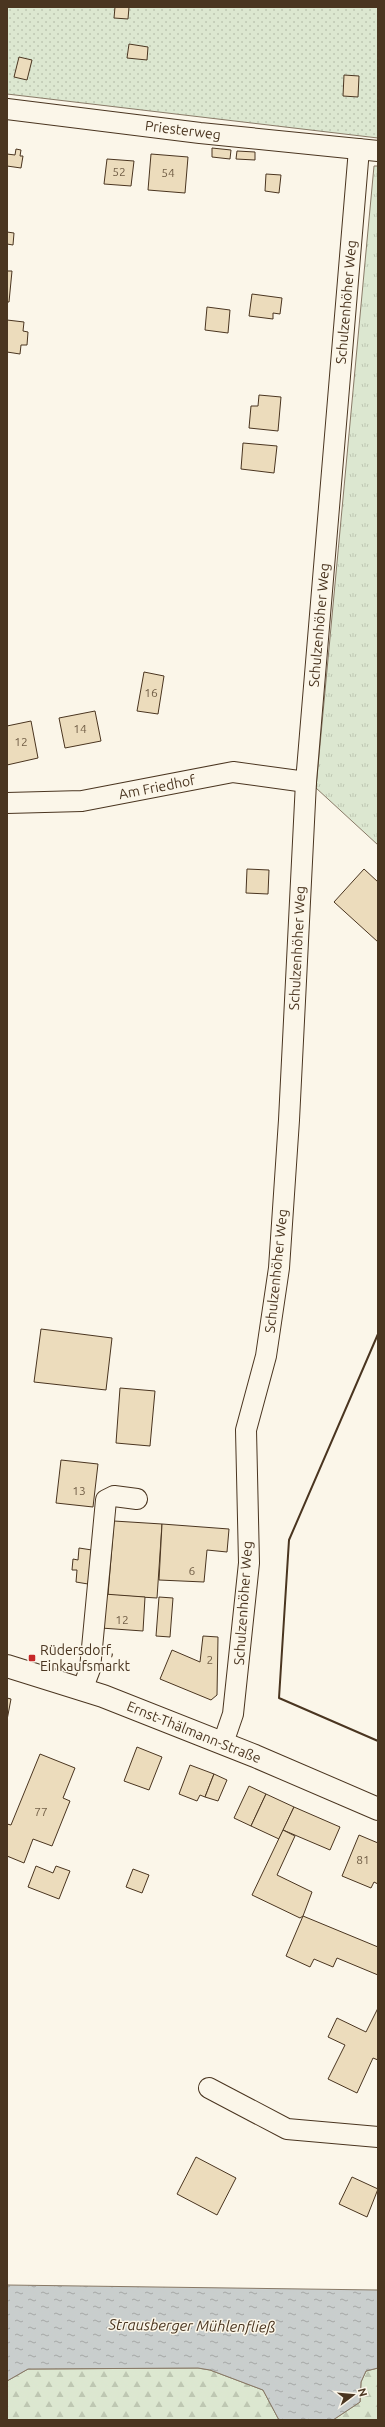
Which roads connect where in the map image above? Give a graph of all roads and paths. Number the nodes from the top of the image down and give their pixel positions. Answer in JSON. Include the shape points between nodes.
{"nodes":[{"id":1,"x":7,"y":109,"type":"edge"},
{"id":2,"x":368,"y":150,"type":"edge"},
{"id":3,"x":306,"y":782,"type":"junction"},
{"id":4,"x":7,"y":803,"type":"edge"},
{"id":5,"x":137,"y":1499,"type":"dead end"},
{"id":6,"x":7,"y":1666,"type":"edge"},
{"id":7,"x":82,"y":1690,"type":"junction"},
{"id":8,"x":223,"y":1743,"type":"junction"},
{"id":9,"x":378,"y":1809,"type":"edge"},
{"id":10,"x":209,"y":2088,"type":"dead end"},
{"id":11,"x":378,"y":2137,"type":"edge"}],
"edges":[{"from":1,"to":2,"type":"street","name":"Priesterweg"},
{"from":2,"to":3,"type":"street","name":"Schulzenhöher Weg"},
{"from":3,"to":4,"type":"street","name":"Am Friedhof","via":[[233,772],[82,802]]},
{"from":3,"to":8,"type":"street","name":"Schulzenhöher Weg","via":[[279,1268],[266,1356],[246,1430],[249,1563],[234,1714]]},
{"from":5,"to":7,"type":"street","via":[[114,1496],[106,1500],[90,1669]]},
{"from":6,"to":7,"type":"main road","name":"Ernst-Thälmann-Straße"},
{"from":7,"to":8,"type":"main road","name":"Ernst-Thälmann-Straße"},
{"from":8,"to":9,"type":"main road","name":"Ernst-Thälmann-Straße"},
{"from":10,"to":11,"type":"street","via":[[287,2129]]}]}
